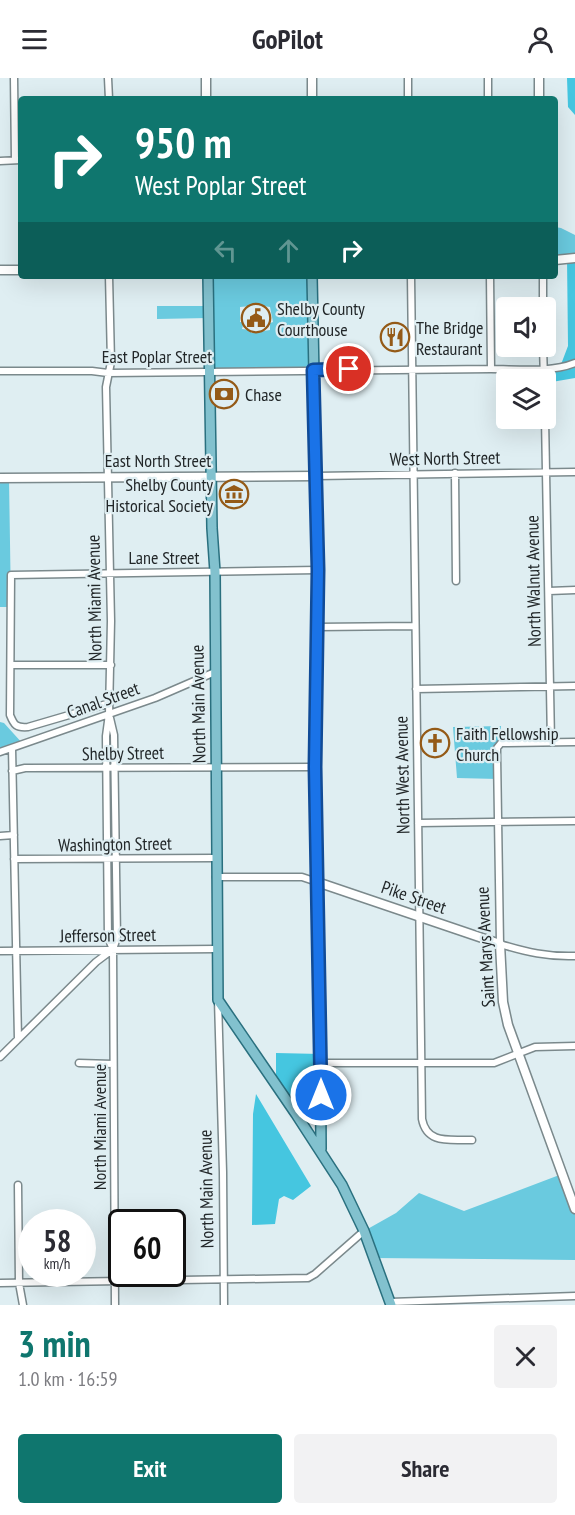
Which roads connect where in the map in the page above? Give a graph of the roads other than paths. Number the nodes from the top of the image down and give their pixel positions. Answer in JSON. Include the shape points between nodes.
{"nodes":[{"id":1,"x":14,"y":78,"type":"edge"},
{"id":2,"x":108,"y":78,"type":"edge"},
{"id":3,"x":206,"y":78,"type":"edge"},
{"id":4,"x":312,"y":78,"type":"edge"},
{"id":5,"x":408,"y":78,"type":"edge"},
{"id":6,"x":488,"y":78,"type":"edge"},
{"id":7,"x":539,"y":78,"type":"edge"},
{"id":8,"x":109,"y":96,"type":"edge"},
{"id":9,"x":206,"y":96,"type":"edge"},
{"id":10,"x":312,"y":96,"type":"edge"},
{"id":11,"x":408,"y":96,"type":"edge"},
{"id":12,"x":488,"y":96,"type":"edge"},
{"id":13,"x":539,"y":96,"type":"edge"},
{"id":14,"x":18,"y":160,"type":"edge"},
{"id":15,"x":0,"y":161,"type":"edge"},
{"id":16,"x":575,"y":258,"type":"edge"},
{"id":17,"x":558,"y":260,"type":"edge"},
{"id":18,"x":0,"y":270,"type":"edge"},
{"id":19,"x":18,"y":270,"type":"edge"},
{"id":20,"x":109,"y":279,"type":"edge"},
{"id":21,"x":208,"y":279,"type":"edge"},
{"id":22,"x":312,"y":279,"type":"edge"},
{"id":23,"x":411,"y":279,"type":"edge"},
{"id":24,"x":490,"y":279,"type":"edge"},
{"id":25,"x":543,"y":279,"type":"edge"},
{"id":26,"x":543,"y":297,"type":"edge"},
{"id":27,"x":544,"y":357,"type":"edge"},
{"id":28,"x":575,"y":363,"type":"edge"},
{"id":29,"x":544,"y":368,"type":"junction"},
{"id":30,"x":412,"y":369,"type":"junction"},
{"id":31,"x":491,"y":369,"type":"junction"},
{"id":32,"x":313,"y":370,"type":"junction"},
{"id":33,"x":0,"y":371,"type":"edge"},
{"id":34,"x":210,"y":371,"type":"junction"},
{"id":35,"x":108,"y":373,"type":"junction"},
{"id":36,"x":545,"y":429,"type":"edge"},
{"id":37,"x":546,"y":472,"type":"junction"},
{"id":38,"x":575,"y":472,"type":"edge"},
{"id":39,"x":455,"y":473,"type":"junction"},
{"id":40,"x":413,"y":474,"type":"junction"},
{"id":41,"x":107,"y":476,"type":"junction"},
{"id":42,"x":211,"y":476,"type":"junction"},
{"id":43,"x":316,"y":476,"type":"junction"},
{"id":44,"x":0,"y":478,"type":"edge"},
{"id":45,"x":318,"y":570,"type":"junction"},
{"id":46,"x":214,"y":572,"type":"junction"},
{"id":47,"x":109,"y":573,"type":"junction"},
{"id":48,"x":456,"y":581,"type":"dead end"},
{"id":49,"x":575,"y":590,"type":"edge"},
{"id":50,"x":549,"y":591,"type":"junction"},
{"id":51,"x":415,"y":626,"type":"junction"},
{"id":52,"x":317,"y":627,"type":"junction"},
{"id":53,"x":11,"y":665,"type":"junction"},
{"id":54,"x":111,"y":665,"type":"junction"},
{"id":55,"x":214,"y":672,"type":"junction"},
{"id":56,"x":575,"y":686,"type":"edge"},
{"id":57,"x":550,"y":687,"type":"junction"},
{"id":58,"x":416,"y":689,"type":"junction"},
{"id":59,"x":110,"y":703,"type":"junction"},
{"id":60,"x":110,"y":714,"type":"junction"},
{"id":61,"x":552,"y":742,"type":"junction"},
{"id":62,"x":575,"y":742,"type":"edge"},
{"id":63,"x":12,"y":748,"type":"junction"},
{"id":64,"x":0,"y":752,"type":"edge"},
{"id":65,"x":215,"y":767,"type":"junction"},
{"id":66,"x":315,"y":767,"type":"junction"},
{"id":67,"x":106,"y":769,"type":"junction"},
{"id":68,"x":114,"y":769,"type":"junction"},
{"id":69,"x":12,"y":771,"type":"junction"},
{"id":70,"x":575,"y":820,"type":"edge"},
{"id":71,"x":498,"y":821,"type":"junction"},
{"id":72,"x":418,"y":823,"type":"junction"},
{"id":73,"x":14,"y":835,"type":"junction"},
{"id":74,"x":0,"y":836,"type":"edge"},
{"id":75,"x":215,"y":858,"type":"junction"},
{"id":76,"x":14,"y":859,"type":"junction"},
{"id":77,"x":107,"y":859,"type":"junction"},
{"id":78,"x":116,"y":859,"type":"junction"},
{"id":79,"x":216,"y":877,"type":"junction"},
{"id":80,"x":317,"y":882,"type":"junction"},
{"id":81,"x":419,"y":916,"type":"junction"},
{"id":82,"x":500,"y":944,"type":"junction"},
{"id":83,"x":113,"y":949,"type":"junction"},
{"id":84,"x":216,"y":949,"type":"junction"},
{"id":85,"x":0,"y":951,"type":"edge"},
{"id":86,"x":16,"y":951,"type":"junction"},
{"id":87,"x":575,"y":956,"type":"edge"},
{"id":88,"x":218,"y":1000,"type":"junction"},
{"id":89,"x":238,"y":1030,"type":"junction"},
{"id":90,"x":219,"y":1036,"type":"junction"},
{"id":91,"x":18,"y":1039,"type":"junction"},
{"id":92,"x":575,"y":1046,"type":"edge"},
{"id":93,"x":518,"y":1054,"type":"junction"},
{"id":94,"x":0,"y":1057,"type":"edge"},
{"id":95,"x":79,"y":1063,"type":"dead end"},
{"id":96,"x":321,"y":1063,"type":"junction"},
{"id":97,"x":422,"y":1063,"type":"junction"},
{"id":98,"x":113,"y":1064,"type":"junction"},
{"id":99,"x":321,"y":1112,"type":"junction"},
{"id":100,"x":296,"y":1114,"type":"junction"},
{"id":101,"x":472,"y":1140,"type":"dead end"},
{"id":102,"x":321,"y":1151,"type":"junction"},
{"id":103,"x":18,"y":1185,"type":"dead end"},
{"id":104,"x":18,"y":1209,"type":"edge"},
{"id":105,"x":114,"y":1209,"type":"edge"},
{"id":106,"x":575,"y":1209,"type":"edge"},
{"id":107,"x":364,"y":1231,"type":"junction"},
{"id":108,"x":223,"y":1278,"type":"junction"},
{"id":109,"x":186,"y":1279,"type":"edge"},
{"id":110,"x":0,"y":1283,"type":"edge"},
{"id":111,"x":18,"y":1283,"type":"edge"},
{"id":112,"x":20,"y":1287,"type":"edge"},
{"id":113,"x":115,"y":1287,"type":"edge"},
{"id":114,"x":575,"y":1296,"type":"edge"},
{"id":115,"x":507,"y":1302,"type":"edge"},
{"id":116,"x":391,"y":1303,"type":"edge"},
{"id":117,"x":23,"y":1305,"type":"edge"},
{"id":118,"x":115,"y":1305,"type":"edge"},
{"id":119,"x":224,"y":1305,"type":"edge"}],
"edges":[{"from":1,"to":14,"type":"street"},
{"from":2,"to":8,"type":"street"},
{"from":3,"to":9,"type":"main road"},
{"from":4,"to":10,"type":"main road"},
{"from":5,"to":11,"type":"street"},
{"from":6,"to":12,"type":"street"},
{"from":7,"to":13,"type":"main road"},
{"from":14,"to":15,"type":"street"},
{"from":16,"to":17,"type":"main road"},
{"from":18,"to":19,"type":"main road"},
{"from":20,"to":35,"type":"street","name":"North Miami Avenue"},
{"from":21,"to":34,"type":"main road","name":"North Main Avenue"},
{"from":22,"to":32,"type":"main road"},
{"from":23,"to":30,"type":"street","name":"North West Avenue"},
{"from":24,"to":31,"type":"street"},
{"from":25,"to":26,"type":"street"},
{"from":27,"to":29,"type":"street"},
{"from":28,"to":29,"type":"street","name":"East Poplar Street"},
{"from":29,"to":31,"type":"street","name":"East Poplar Street"},
{"from":30,"to":31,"type":"street","name":"East Poplar Street"},
{"from":30,"to":32,"type":"street","name":"East Poplar Street"},
{"from":30,"to":40,"type":"street","name":"North West Avenue"},
{"from":32,"to":34,"type":"street","name":"East Poplar Street"},
{"from":32,"to":43,"type":"main road"},
{"from":33,"to":35,"type":"street","name":"East Poplar Street"},
{"from":34,"to":35,"type":"street","name":"East Poplar Street"},
{"from":34,"to":42,"type":"main road","name":"North Main Avenue"},
{"from":35,"to":41,"type":"street","name":"North Miami Avenue"},
{"from":36,"to":37,"type":"street","name":"North Walnut Avenue"},
{"from":37,"to":38,"type":"street","name":"West North Street"},
{"from":37,"to":39,"type":"street","name":"West North Street"},
{"from":37,"to":50,"type":"street","name":"North Walnut Avenue"},
{"from":39,"to":40,"type":"street","name":"West North Street"},
{"from":39,"to":48,"type":"street"},
{"from":40,"to":43,"type":"street","name":"West North Street"},
{"from":40,"to":51,"type":"street","name":"North West Avenue"},
{"from":41,"to":42,"type":"main road","name":"East North Street"},
{"from":41,"to":44,"type":"main road","name":"East North Street"},
{"from":41,"to":47,"type":"street","name":"North Miami Avenue"},
{"from":42,"to":43,"type":"main road","name":"East North Street"},
{"from":42,"to":46,"type":"main road","name":"North Main Avenue"},
{"from":43,"to":45,"type":"main road"},
{"from":45,"to":46,"type":"street","name":"Lane Street"},
{"from":45,"to":52,"type":"main road"},
{"from":46,"to":47,"type":"street","name":"Lane Street"},
{"from":46,"to":55,"type":"main road","name":"North Main Avenue"},
{"from":47,"to":53,"type":"street","name":"Lane Street","via":[[11,575]]},
{"from":47,"to":54,"type":"street","name":"North Miami Avenue"},
{"from":49,"to":50,"type":"street"},
{"from":50,"to":57,"type":"street","name":"North Walnut Avenue"},
{"from":51,"to":52,"type":"street"},
{"from":51,"to":58,"type":"street","name":"North West Avenue"},
{"from":52,"to":66,"type":"main road"},
{"from":53,"to":54,"type":"street"},
{"from":53,"to":59,"type":"street","via":[[10,715],[19,728]]},
{"from":54,"to":59,"type":"street","name":"North Miami Avenue"},
{"from":55,"to":60,"type":"street","name":"Canal Street"},
{"from":55,"to":65,"type":"main road","name":"North Main Avenue"},
{"from":56,"to":57,"type":"street"},
{"from":57,"to":58,"type":"street"},
{"from":57,"to":61,"type":"street","name":"North Walnut Avenue"},
{"from":58,"to":72,"type":"street","name":"North West Avenue"},
{"from":59,"to":60,"type":"street","name":"North Miami Avenue"},
{"from":60,"to":63,"type":"street","name":"Canal Street"},
{"from":60,"to":67,"type":"street","name":"North Miami Avenue"},
{"from":60,"to":68,"type":"street","name":"North Miami Avenue"},
{"from":61,"to":62,"type":"street"},
{"from":61,"to":71,"type":"street","name":"Saint Marys Avenue","via":[[501,743],[497,748]]},
{"from":63,"to":64,"type":"street","name":"Canal Street"},
{"from":63,"to":69,"type":"street"},
{"from":65,"to":66,"type":"street","name":"Shelby Street"},
{"from":65,"to":68,"type":"street","name":"Shelby Street"},
{"from":65,"to":75,"type":"main road","name":"North Main Avenue"},
{"from":66,"to":80,"type":"main road"},
{"from":67,"to":68,"type":"street","name":"Shelby Street"},
{"from":67,"to":69,"type":"street","name":"Shelby Street"},
{"from":67,"to":77,"type":"street","name":"North Miami Avenue"},
{"from":68,"to":78,"type":"street","name":"North Miami Avenue"},
{"from":69,"to":73,"type":"street"},
{"from":70,"to":71,"type":"street"},
{"from":71,"to":72,"type":"street"},
{"from":71,"to":82,"type":"street","name":"Saint Marys Avenue"},
{"from":72,"to":81,"type":"street","name":"North West Avenue"},
{"from":73,"to":74,"type":"street"},
{"from":73,"to":76,"type":"street"},
{"from":75,"to":78,"type":"street","name":"Washington Street"},
{"from":75,"to":79,"type":"main road","name":"North Main Avenue"},
{"from":76,"to":77,"type":"street","name":"Washington Street"},
{"from":76,"to":86,"type":"street"},
{"from":77,"to":78,"type":"street","name":"Washington Street"},
{"from":77,"to":83,"type":"street","name":"North Miami Avenue","via":[[108,938]]},
{"from":78,"to":83,"type":"street","name":"North Miami Avenue","via":[[117,938]]},
{"from":79,"to":80,"type":"street","via":[[302,877]]},
{"from":79,"to":84,"type":"main road","name":"North Main Avenue"},
{"from":80,"to":81,"type":"main road","name":"Pike Street"},
{"from":80,"to":96,"type":"main road"},
{"from":81,"to":82,"type":"main road","name":"Pike Street"},
{"from":81,"to":97,"type":"street","name":"North West Avenue"},
{"from":82,"to":87,"type":"street","via":[[530,954]]},
{"from":82,"to":93,"type":"main road","name":"Saint Marys Avenue","via":[[503,1002]]},
{"from":83,"to":84,"type":"street","name":"Jefferson Street"},
{"from":83,"to":86,"type":"street","name":"Jefferson Street"},
{"from":83,"to":91,"type":"street"},
{"from":83,"to":98,"type":"street","name":"North Miami Avenue"},
{"from":84,"to":88,"type":"main road","name":"North Main Avenue"},
{"from":85,"to":86,"type":"street","name":"Jefferson Street"},
{"from":86,"to":91,"type":"street"},
{"from":88,"to":89,"type":"main road"},
{"from":88,"to":90,"type":"street","name":"North Main Avenue"},
{"from":89,"to":90,"type":"street","via":[[226,1026]]},
{"from":89,"to":100,"type":"main road"},
{"from":90,"to":108,"type":"street","name":"North Main Avenue"},
{"from":91,"to":94,"type":"street"},
{"from":92,"to":93,"type":"street","via":[[535,1047]]},
{"from":93,"to":97,"type":"street","via":[[494,1063]]},
{"from":93,"to":106,"type":"main road","name":"Saint Marys Avenue"},
{"from":95,"to":98,"type":"street"},
{"from":96,"to":97,"type":"street"},
{"from":96,"to":99,"type":"main road"},
{"from":97,"to":101,"type":"street","name":"North West Avenue","via":[[424,1129],[429,1136]]},
{"from":98,"to":105,"type":"street","name":"North Miami Avenue"},
{"from":99,"to":100,"type":"main road","via":[[317,1121],[310,1124]]},
{"from":99,"to":102,"type":"main road"},
{"from":100,"to":102,"type":"main road"},
{"from":102,"to":107,"type":"main road"},
{"from":103,"to":104,"type":"street"},
{"from":107,"to":108,"type":"street","via":[[308,1278]]},
{"from":107,"to":116,"type":"main road"},
{"from":108,"to":109,"type":"street"},
{"from":108,"to":119,"type":"street","name":"North Main Avenue"},
{"from":110,"to":111,"type":"street"},
{"from":112,"to":117,"type":"street"},
{"from":113,"to":118,"type":"street","name":"North Miami Avenue"},
{"from":114,"to":115,"type":"street"},
{"from":115,"to":116,"type":"street"}]}
